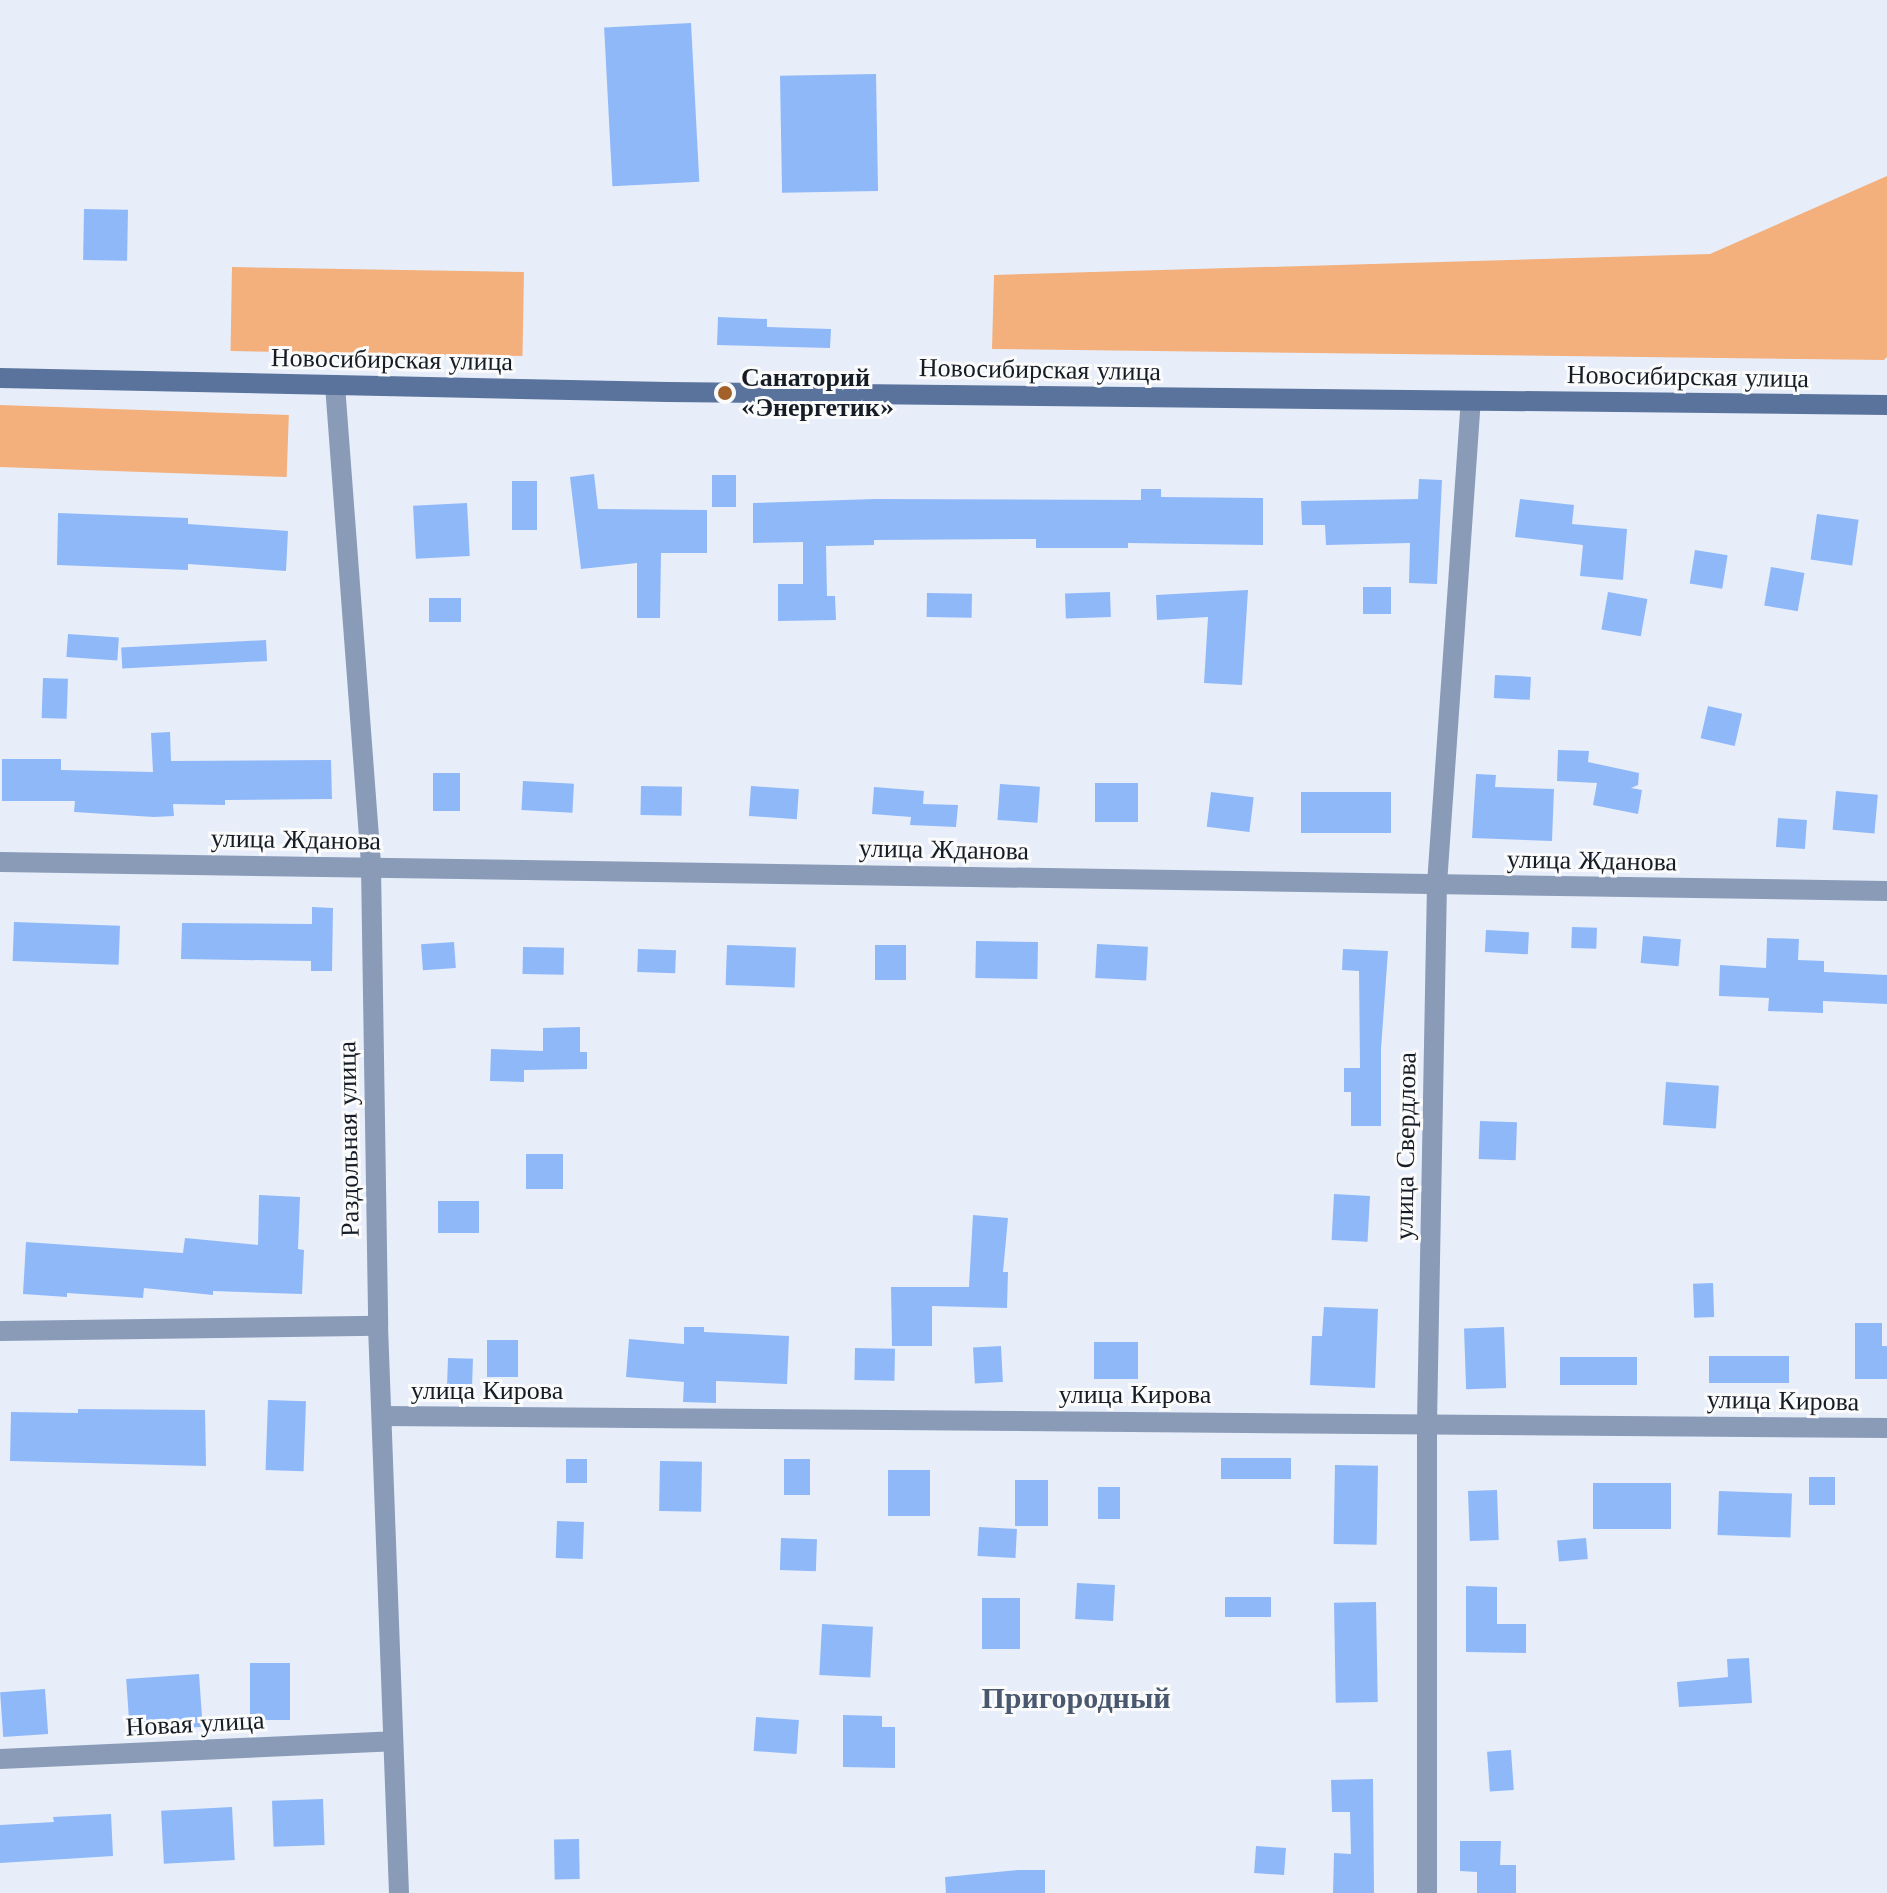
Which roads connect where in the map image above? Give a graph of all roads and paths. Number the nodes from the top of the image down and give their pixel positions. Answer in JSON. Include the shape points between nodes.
{"nodes":[{"id":1,"x":0,"y":378,"type":"edge"},
{"id":2,"x":335,"y":385,"type":"junction"},
{"id":3,"x":1471,"y":401,"type":"junction"},
{"id":4,"x":1887,"y":405,"type":"edge"},
{"id":5,"x":0,"y":862,"type":"edge"},
{"id":6,"x":371,"y":867,"type":"junction"},
{"id":7,"x":1437,"y":884,"type":"junction"},
{"id":8,"x":1887,"y":891,"type":"edge"},
{"id":9,"x":378,"y":1326,"type":"junction"},
{"id":10,"x":0,"y":1331,"type":"edge"},
{"id":11,"x":382,"y":1416,"type":"junction"},
{"id":12,"x":1427,"y":1423,"type":"junction"},
{"id":13,"x":1887,"y":1428,"type":"edge"},
{"id":14,"x":393,"y":1741,"type":"junction"},
{"id":15,"x":0,"y":1759,"type":"edge"},
{"id":16,"x":399,"y":1893,"type":"edge"},
{"id":17,"x":1427,"y":1893,"type":"edge"}],
"edges":[{"from":1,"to":2,"type":"street","name":"Новосибирская улица"},
{"from":2,"to":3,"type":"street","name":"Новосибирская улица"},
{"from":2,"to":6,"type":"street","name":"Раздольная улица"},
{"from":3,"to":4,"type":"street","name":"Новосибирская улица"},
{"from":3,"to":7,"type":"street","name":"улица Свердлова"},
{"from":5,"to":6,"type":"street","name":"улица Жданова"},
{"from":6,"to":7,"type":"street","name":"улица Жданова"},
{"from":6,"to":9,"type":"street","name":"Раздольная улица"},
{"from":7,"to":8,"type":"street","name":"улица Жданова"},
{"from":7,"to":12,"type":"street","name":"улица Свердлова"},
{"from":9,"to":10,"type":"street"},
{"from":9,"to":11,"type":"street","name":"Раздольная улица"},
{"from":11,"to":12,"type":"street","name":"улица Кирова"},
{"from":11,"to":14,"type":"street","name":"Раздольная улица"},
{"from":12,"to":13,"type":"street","name":"улица Кирова"},
{"from":12,"to":17,"type":"street","name":"улица Свердлова"},
{"from":14,"to":15,"type":"street","name":"Новая улица"},
{"from":14,"to":16,"type":"street","name":"Раздольная улица"}]}
